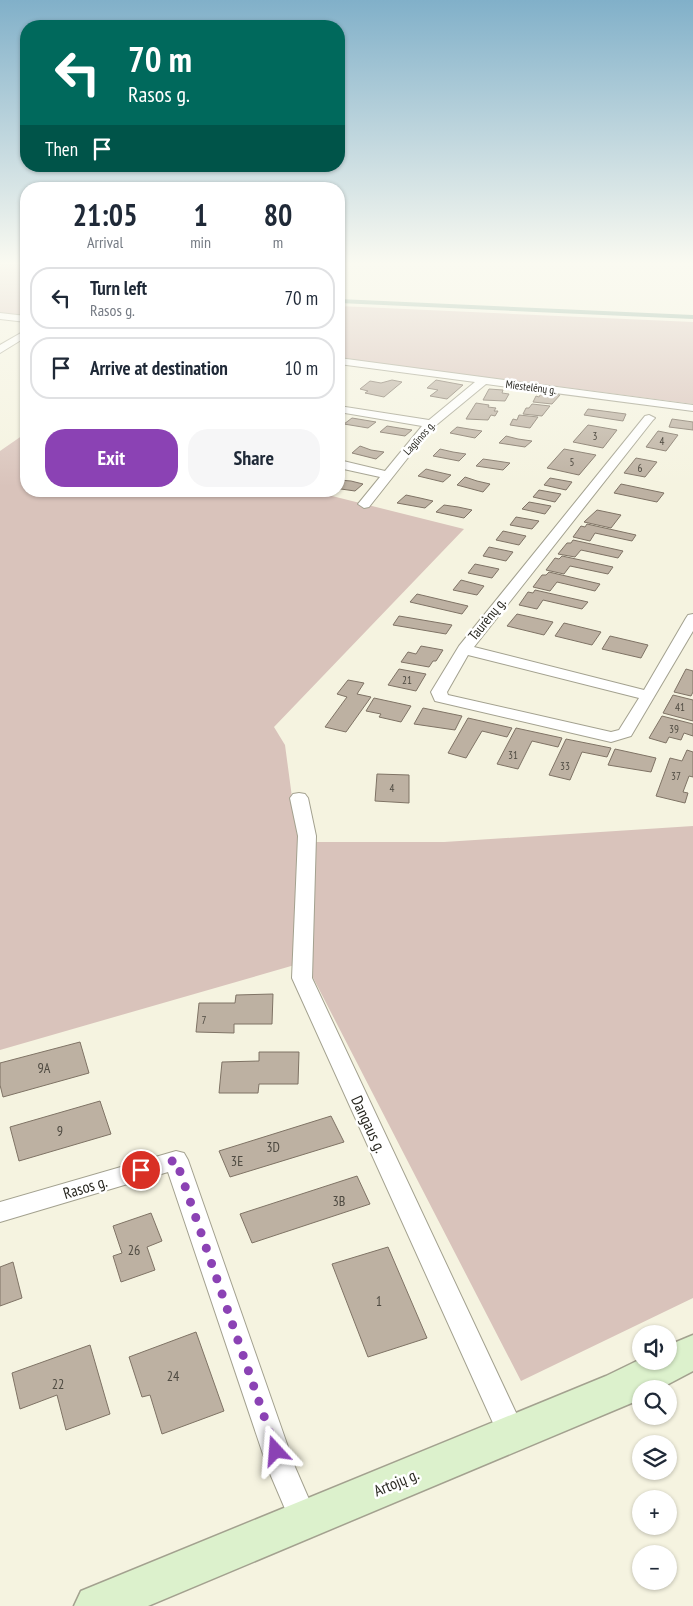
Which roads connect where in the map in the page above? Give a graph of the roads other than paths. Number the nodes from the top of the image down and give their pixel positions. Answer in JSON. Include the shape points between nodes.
{"nodes":[{"id":1,"x":20,"y":338,"type":"edge"},
{"id":2,"x":0,"y":350,"type":"edge"},
{"id":3,"x":345,"y":362,"type":"edge"},
{"id":4,"x":483,"y":381,"type":"junction"},
{"id":5,"x":646,"y":402,"type":"junction"},
{"id":6,"x":678,"y":406,"type":"junction"},
{"id":7,"x":693,"y":408,"type":"edge"},
{"id":8,"x":345,"y":410,"type":"edge"},
{"id":9,"x":649,"y":418,"type":"junction"},
{"id":10,"x":431,"y":424,"type":"junction"},
{"id":11,"x":345,"y":466,"type":"edge"},
{"id":12,"x":387,"y":476,"type":"junction"},
{"id":13,"x":364,"y":504,"type":"dead end"},
{"id":14,"x":693,"y":618,"type":"edge"},
{"id":15,"x":464,"y":649,"type":"junction"},
{"id":16,"x":648,"y":696,"type":"junction"},
{"id":17,"x":299,"y":798,"type":"dead end"},
{"id":18,"x":0,"y":1212,"type":"edge"},
{"id":19,"x":693,"y":1352,"type":"edge"},
{"id":20,"x":512,"y":1434,"type":"junction"},
{"id":21,"x":304,"y":1520,"type":"junction"},
{"id":22,"x":96,"y":1606,"type":"edge"}],
"edges":[{"from":1,"to":2,"type":"street"},
{"from":3,"to":4,"type":"street","name":"Miestelėnų g."},
{"from":4,"to":5,"type":"street","name":"Miestelėnų g."},
{"from":4,"to":10,"type":"street","name":"Lagūnos g."},
{"from":5,"to":6,"type":"street","name":"Miestelėnų g."},
{"from":5,"to":9,"type":"street"},
{"from":6,"to":7,"type":"street","name":"Miestelėnų g."},
{"from":6,"to":9,"type":"street","name":"Taurėnų g."},
{"from":8,"to":10,"type":"street"},
{"from":9,"to":15,"type":"street","name":"Taurėnų g."},
{"from":10,"to":12,"type":"street","name":"Lagūnos g."},
{"from":11,"to":12,"type":"street"},
{"from":12,"to":13,"type":"street","name":"Lagūnos g."},
{"from":14,"to":16,"type":"street"},
{"from":15,"to":16,"type":"street","name":"Taurėnų g."},
{"from":15,"to":16,"type":"street","via":[[439,692],[441,698],[611,738],[625,733]]},
{"from":17,"to":20,"type":"street","name":"Dangaus g.","via":[[307,836],[302,978]]},
{"from":18,"to":21,"type":"street","name":"Rasos g.","via":[[176,1160],[282,1469]]},
{"from":19,"to":20,"type":"main road","name":"Artojų g.","via":[[620,1389]]},
{"from":20,"to":21,"type":"main road","name":"Artojų g."},
{"from":21,"to":22,"type":"main road","name":"Artojų g."}]}
